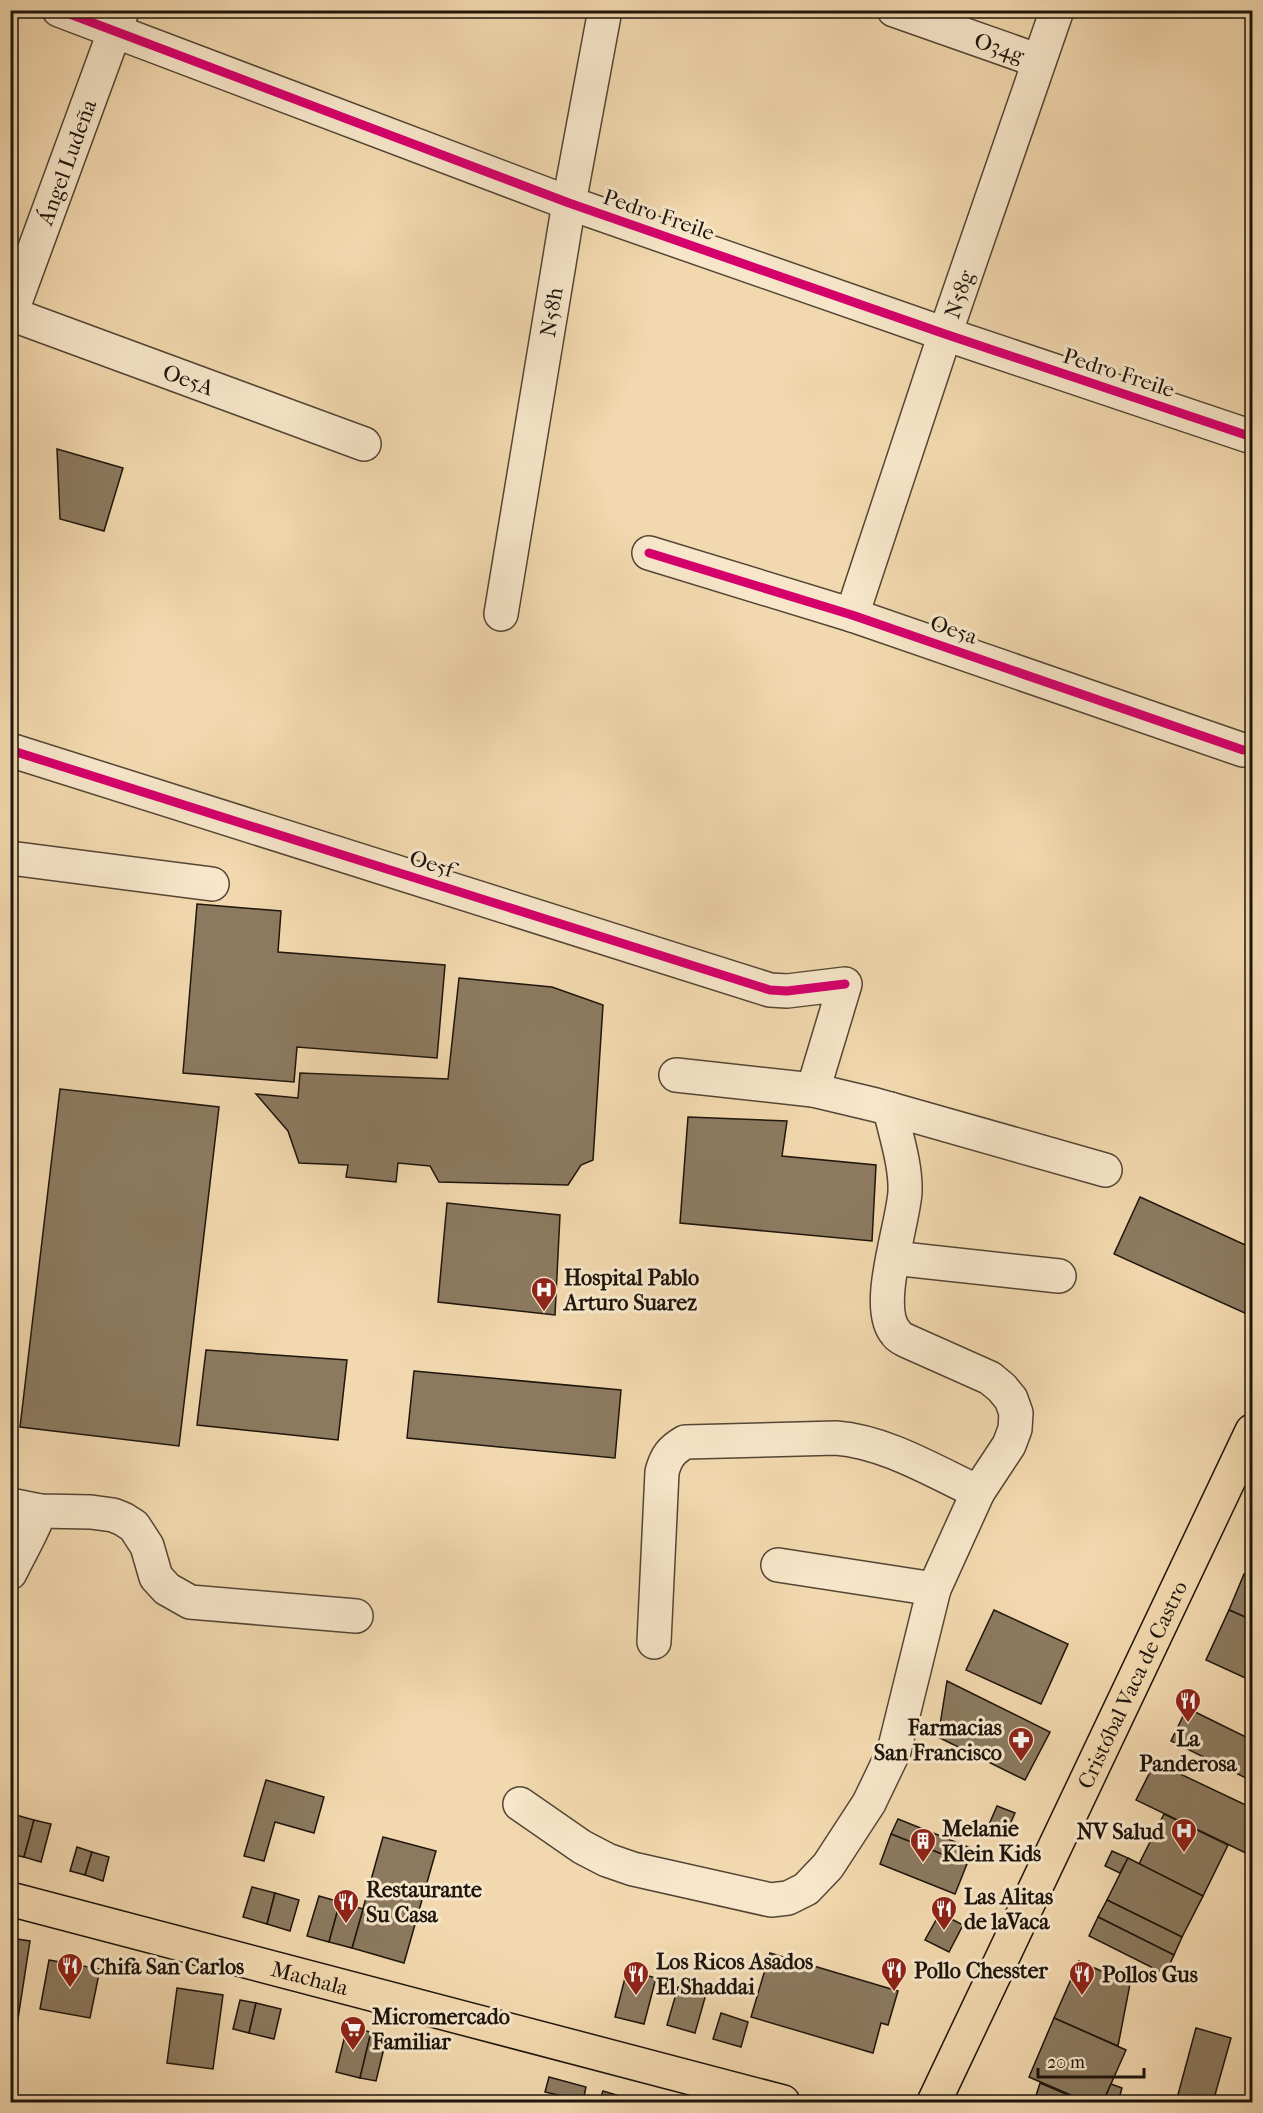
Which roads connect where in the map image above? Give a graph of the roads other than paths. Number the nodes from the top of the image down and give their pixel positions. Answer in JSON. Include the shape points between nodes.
{"nodes":[{"id":1,"x":59,"y":10,"type":"edge"},
{"id":2,"x":605,"y":10,"type":"edge"},
{"id":3,"x":894,"y":10,"type":"edge"},
{"id":4,"x":1057,"y":10,"type":"edge"},
{"id":5,"x":118,"y":20,"type":"edge"},
{"id":6,"x":1039,"y":62,"type":"junction"},
{"id":7,"x":569,"y":203,"type":"junction"},
{"id":8,"x":11,"y":315,"type":"edge"},
{"id":9,"x":945,"y":334,"type":"junction"},
{"id":10,"x":1252,"y":437,"type":"edge"},
{"id":11,"x":364,"y":444,"type":"dead end"},
{"id":12,"x":649,"y":553,"type":"dead end"},
{"id":13,"x":501,"y":614,"type":"dead end"},
{"id":14,"x":852,"y":615,"type":"junction"},
{"id":15,"x":10,"y":750,"type":"edge"},
{"id":16,"x":1243,"y":750,"type":"dead end"},
{"id":17,"x":10,"y":858,"type":"edge"},
{"id":18,"x":212,"y":884,"type":"dead end"},
{"id":19,"x":676,"y":1075,"type":"dead end"},
{"id":20,"x":813,"y":1090,"type":"junction"},
{"id":21,"x":890,"y":1109,"type":"junction"},
{"id":22,"x":1105,"y":1170,"type":"dead end"},
{"id":23,"x":893,"y":1258,"type":"junction"},
{"id":24,"x":1059,"y":1276,"type":"dead end"},
{"id":25,"x":1252,"y":1431,"type":"edge"},
{"id":26,"x":978,"y":1492,"type":"junction"},
{"id":27,"x":25,"y":1508,"type":"edge"},
{"id":28,"x":778,"y":1565,"type":"dead end"},
{"id":29,"x":10,"y":1573,"type":"edge"},
{"id":30,"x":934,"y":1588,"type":"junction"},
{"id":31,"x":356,"y":1617,"type":"dead end"},
{"id":32,"x":654,"y":1642,"type":"dead end"},
{"id":33,"x":520,"y":1804,"type":"dead end"},
{"id":34,"x":10,"y":1899,"type":"edge"},
{"id":35,"x":783,"y":2103,"type":"edge"},
{"id":36,"x":933,"y":2103,"type":"edge"}],
"edges":[{"from":1,"to":5,"type":"street","name":"Pedro Freile"},
{"from":2,"to":7,"type":"street","name":"N58h"},
{"from":3,"to":6,"type":"street","name":"O34g"},
{"from":4,"to":6,"type":"street","name":"N58g"},
{"from":5,"to":7,"type":"street","name":"Pedro Freile"},
{"from":5,"to":8,"type":"street","name":"Ángel Ludeña"},
{"from":6,"to":9,"type":"street","name":"N58g"},
{"from":7,"to":9,"type":"street","name":"Pedro Freile"},
{"from":7,"to":13,"type":"street","name":"N58h"},
{"from":8,"to":11,"type":"street","name":"Oe5A"},
{"from":9,"to":10,"type":"street","name":"Pedro Freile"},
{"from":9,"to":14,"type":"street","name":"N58g"},
{"from":12,"to":14,"type":"street","name":"Oe5a"},
{"from":14,"to":16,"type":"street","name":"Oe5a"},
{"from":15,"to":20,"type":"street","name":"Oe5f","via":[[770,990],[845,984]]},
{"from":17,"to":18,"type":"street"},
{"from":19,"to":20,"type":"street"},
{"from":20,"to":21,"type":"street"},
{"from":21,"to":22,"type":"street"},
{"from":21,"to":23,"type":"street","via":[[905,1191]]},
{"from":23,"to":24,"type":"street"},
{"from":23,"to":26,"type":"street","via":[[886,1302],[896,1334],[990,1378],[1011,1399],[1016,1413],[1015,1429]]},
{"from":25,"to":36,"type":"main road","name":"Cristóbal Vaca de Castro"},
{"from":26,"to":30,"type":"street"},
{"from":26,"to":32,"type":"street","via":[[855,1440],[685,1442],[672,1450],[662,1472]]},
{"from":27,"to":29,"type":"street","via":[[31,1536]]},
{"from":27,"to":31,"type":"street","via":[[91,1512],[123,1519],[134,1526],[147,1546],[156,1577],[167,1589],[190,1602]]},
{"from":28,"to":30,"type":"street"},
{"from":30,"to":33,"type":"street","via":[[894,1751],[869,1803],[828,1866],[806,1889],[788,1898],[771,1900],[633,1869],[582,1847]]},
{"from":34,"to":35,"type":"main road","name":"Machala"}]}
